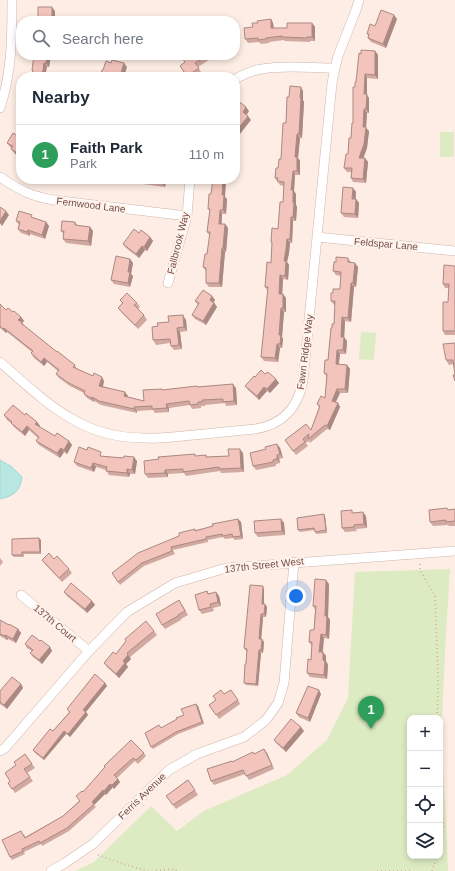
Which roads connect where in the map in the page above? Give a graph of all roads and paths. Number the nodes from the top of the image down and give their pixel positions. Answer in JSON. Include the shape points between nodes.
{"nodes":[{"id":1,"x":12,"y":0,"type":"edge"},
{"id":2,"x":359,"y":0,"type":"edge"},
{"id":3,"x":335,"y":68,"type":"junction"},
{"id":4,"x":240,"y":77,"type":"edge"},
{"id":5,"x":0,"y":108,"type":"edge"},
{"id":6,"x":0,"y":177,"type":"edge"},
{"id":7,"x":189,"y":184,"type":"edge"},
{"id":8,"x":186,"y":216,"type":"junction"},
{"id":9,"x":317,"y":237,"type":"junction"},
{"id":10,"x":455,"y":251,"type":"edge"},
{"id":11,"x":168,"y":283,"type":"dead end"},
{"id":12,"x":0,"y":362,"type":"edge"},
{"id":13,"x":455,"y":551,"type":"edge"},
{"id":14,"x":294,"y":562,"type":"junction"},
{"id":15,"x":420,"y":564,"type":"dead end"},
{"id":16,"x":22,"y":595,"type":"dead end"},
{"id":17,"x":88,"y":651,"type":"junction"},
{"id":18,"x":436,"y":715,"type":"edge"},
{"id":19,"x":0,"y":750,"type":"edge"},
{"id":20,"x":98,"y":855,"type":"dead end"},
{"id":21,"x":436,"y":859,"type":"edge"},
{"id":22,"x":51,"y":871,"type":"edge"},
{"id":23,"x":148,"y":871,"type":"edge"},
{"id":24,"x":156,"y":871,"type":"edge"},
{"id":25,"x":179,"y":871,"type":"edge"},
{"id":26,"x":377,"y":871,"type":"edge"},
{"id":27,"x":412,"y":871,"type":"edge"},
{"id":28,"x":432,"y":871,"type":"edge"}],
"edges":[{"from":1,"to":5,"type":"street","via":[[12,50]]},
{"from":2,"to":3,"type":"street","name":"Fawn Ridge Way"},
{"from":3,"to":4,"type":"street","via":[[261,69]]},
{"from":3,"to":9,"type":"street","name":"Fawn Ridge Way"},
{"from":6,"to":8,"type":"street","name":"Fernwood Lane","via":[[47,199]]},
{"from":7,"to":8,"type":"street","name":"Fallbrook Way"},
{"from":8,"to":11,"type":"street","name":"Fallbrook Way"},
{"from":9,"to":10,"type":"street","name":"Feldspar Lane"},
{"from":9,"to":12,"type":"street","name":"Fawn Ridge Way","via":[[302,391],[294,407],[281,420],[263,428],[161,438],[129,437],[100,431],[85,426],[59,411]]},
{"from":13,"to":14,"type":"street","name":"137th Street West"},
{"from":14,"to":17,"type":"street","name":"137th Street West","via":[[226,568],[176,583],[127,612]]},
{"from":14,"to":22,"type":"street","name":"Ferris Avenue","via":[[284,683],[278,703],[266,720],[244,737],[197,754],[169,770],[93,844]]},
{"from":15,"to":18,"type":"path","via":[[420,570],[435,596],[438,674]]},
{"from":16,"to":17,"type":"street","name":"137th Court"},
{"from":17,"to":19,"type":"street","name":"137th Street West"},
{"from":20,"to":23,"type":"path"},
{"from":21,"to":28,"type":"path"},
{"from":24,"to":25,"type":"path"},
{"from":26,"to":27,"type":"path"}]}
